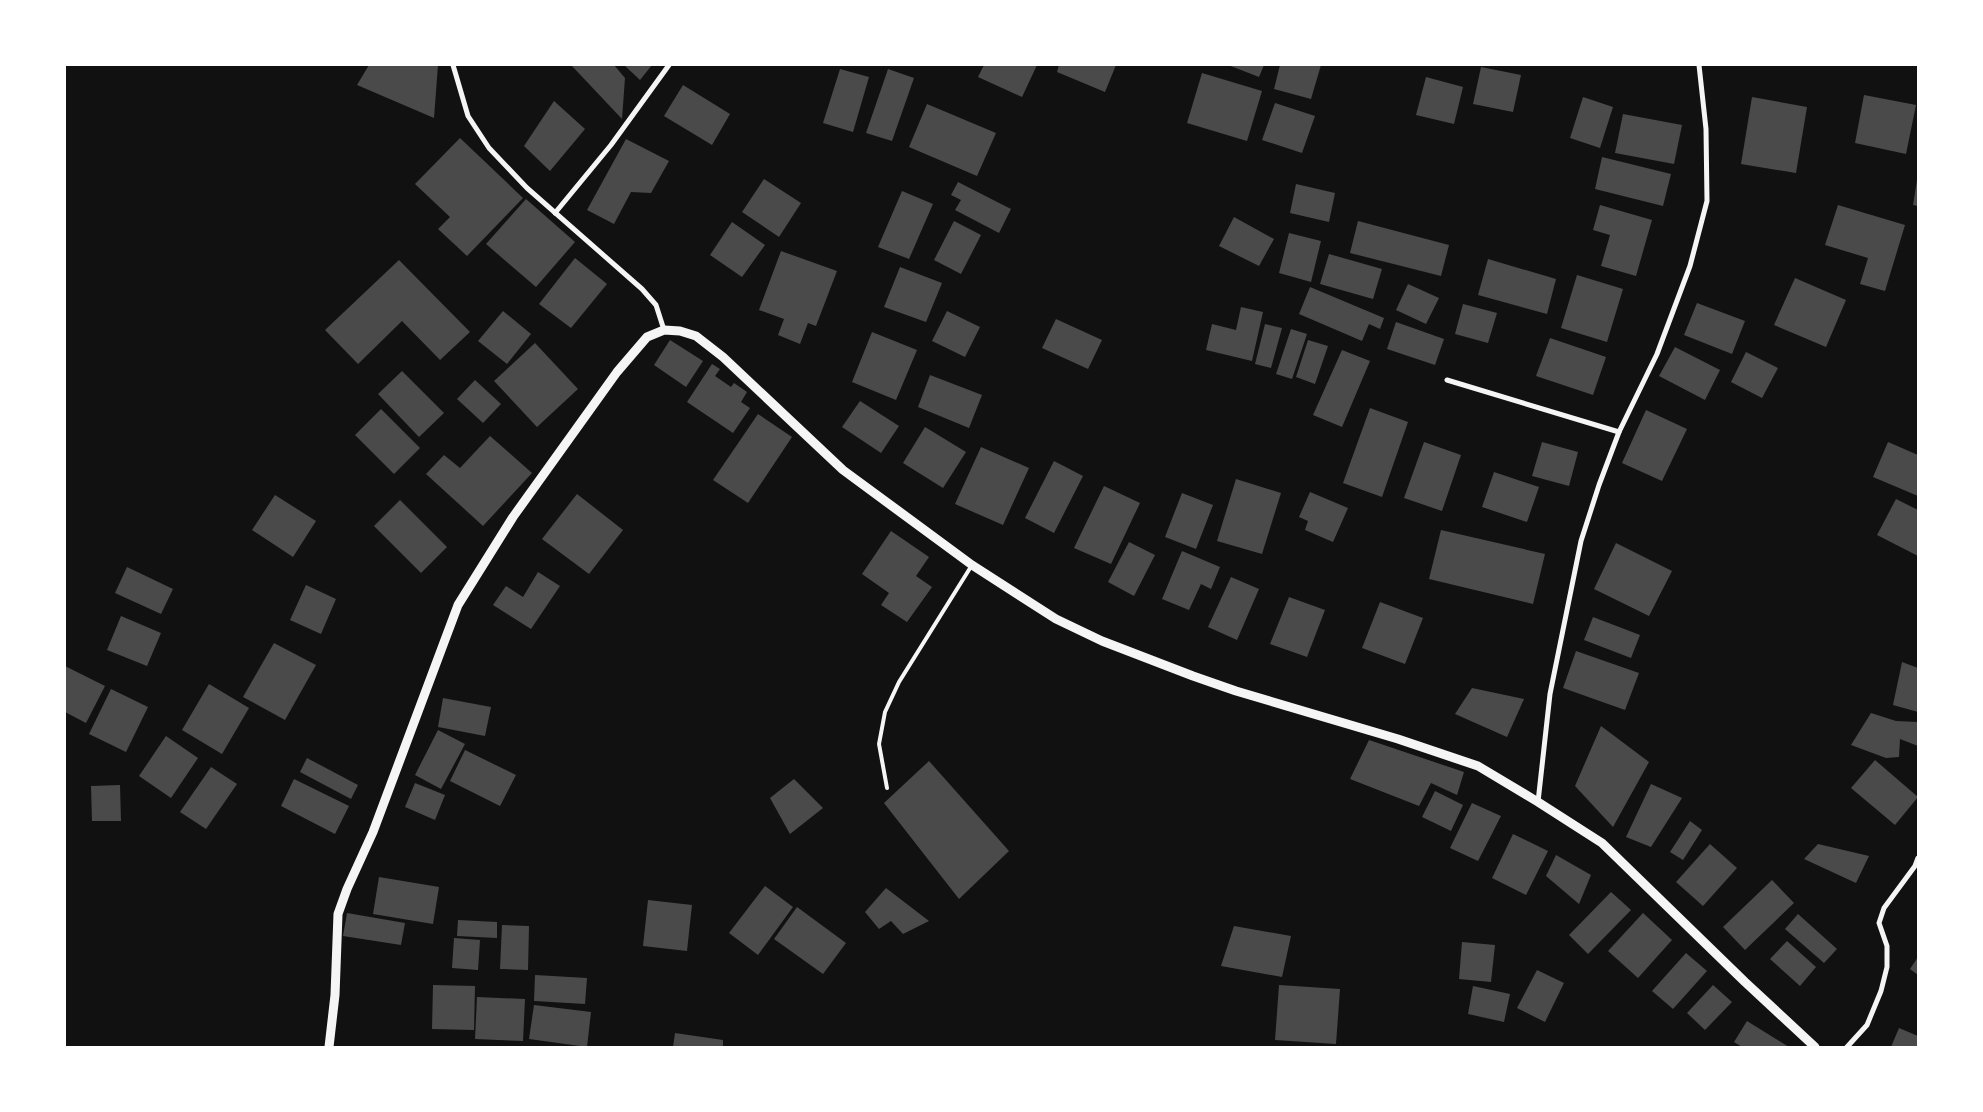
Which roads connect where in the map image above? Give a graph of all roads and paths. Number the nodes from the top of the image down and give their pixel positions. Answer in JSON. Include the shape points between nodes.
{"nodes":[{"id":1,"x":453,"y":65,"type":"edge"},
{"id":2,"x":669,"y":65,"type":"edge"},
{"id":3,"x":1699,"y":65,"type":"edge"},
{"id":4,"x":555,"y":214,"type":"junction"},
{"id":5,"x":664,"y":330,"type":"junction"},
{"id":6,"x":1447,"y":380,"type":"dead end"},
{"id":7,"x":1619,"y":432,"type":"junction"},
{"id":8,"x":972,"y":565,"type":"junction"},
{"id":9,"x":887,"y":788,"type":"dead end"},
{"id":10,"x":1538,"y":802,"type":"junction"},
{"id":11,"x":1918,"y":858,"type":"edge"},
{"id":12,"x":329,"y":1047,"type":"edge"},
{"id":13,"x":1815,"y":1047,"type":"edge"},
{"id":14,"x":1847,"y":1047,"type":"edge"}],
"edges":[{"from":1,"to":4,"type":"street","via":[[468,116],[489,148]]},
{"from":2,"to":4,"type":"street","via":[[611,145]]},
{"from":3,"to":7,"type":"street","via":[[1706,129],[1707,201],[1690,266],[1664,336]]},
{"from":4,"to":5,"type":"street","via":[[642,289],[656,304]]},
{"from":5,"to":8,"type":"street","via":[[696,336],[843,470]]},
{"from":5,"to":12,"type":"street","via":[[647,337],[617,372],[513,517],[458,605],[373,832],[338,914],[336,995]]},
{"from":6,"to":7,"type":"street"},
{"from":7,"to":10,"type":"street","via":[[1584,532],[1570,590],[1550,694]]},
{"from":8,"to":9,"type":"lane","via":[[899,682],[885,712],[879,744]]},
{"from":8,"to":10,"type":"street","via":[[1056,619],[1102,641],[1236,691],[1478,766]]},
{"from":10,"to":13,"type":"street","via":[[1602,843]]},
{"from":11,"to":14,"type":"street","via":[[1884,908],[1879,923],[1886,946],[1887,967],[1883,983],[1867,1025]]}]}
